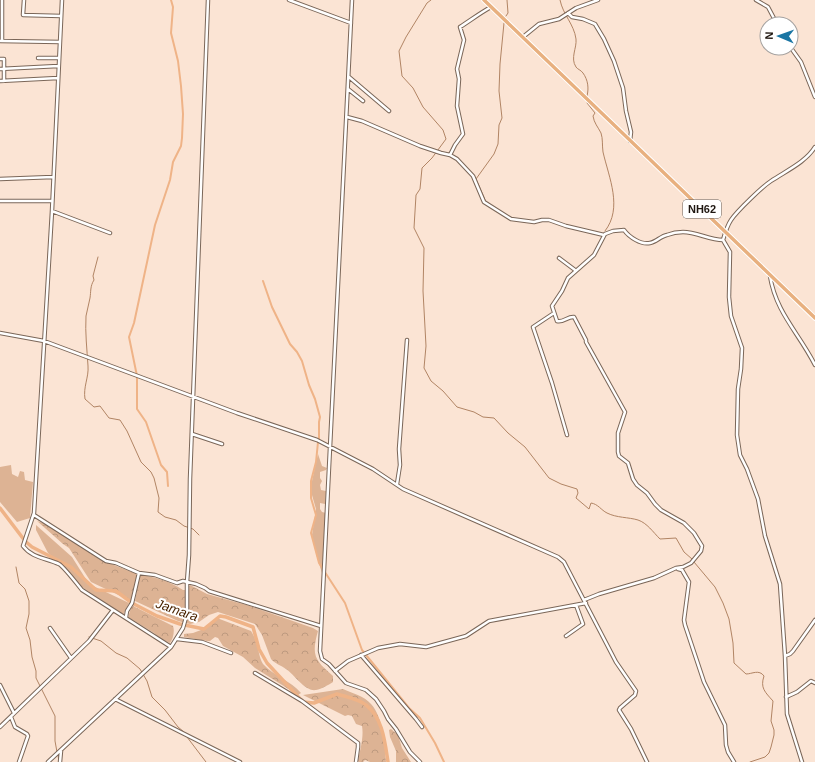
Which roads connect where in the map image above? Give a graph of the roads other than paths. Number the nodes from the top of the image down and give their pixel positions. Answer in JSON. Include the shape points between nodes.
{"nodes":[{"id":1,"x":2,"y":0,"type":"edge"},
{"id":2,"x":24,"y":0,"type":"edge"},
{"id":3,"x":62,"y":0,"type":"edge"},
{"id":4,"x":208,"y":0,"type":"edge"},
{"id":5,"x":289,"y":0,"type":"edge"},
{"id":6,"x":352,"y":0,"type":"edge"},
{"id":7,"x":484,"y":0,"type":"edge"},
{"id":8,"x":598,"y":0,"type":"edge"},
{"id":9,"x":756,"y":0,"type":"edge"},
{"id":10,"x":492,"y":7,"type":"junction"},
{"id":11,"x":567,"y":14,"type":"junction"},
{"id":12,"x":61,"y":16,"type":"junction"},
{"id":13,"x":773,"y":16,"type":"edge"},
{"id":14,"x":351,"y":23,"type":"junction"},
{"id":15,"x":523,"y":37,"type":"junction"},
{"id":16,"x":1,"y":41,"type":"edge"},
{"id":17,"x":60,"y":42,"type":"junction"},
{"id":18,"x":797,"y":56,"type":"edge"},
{"id":19,"x":38,"y":58,"type":"dead end"},
{"id":20,"x":59,"y":58,"type":"junction"},
{"id":21,"x":0,"y":59,"type":"edge"},
{"id":22,"x":58,"y":66,"type":"junction"},
{"id":23,"x":0,"y":69,"type":"edge"},
{"id":24,"x":4,"y":69,"type":"junction"},
{"id":25,"x":348,"y":77,"type":"junction"},
{"id":26,"x":58,"y":78,"type":"junction"},
{"id":27,"x":0,"y":81,"type":"edge"},
{"id":28,"x":4,"y":81,"type":"junction"},
{"id":29,"x":348,"y":89,"type":"junction"},
{"id":30,"x":815,"y":97,"type":"edge"},
{"id":31,"x":364,"y":101,"type":"dead end"},
{"id":32,"x":389,"y":111,"type":"dead end"},
{"id":33,"x":347,"y":117,"type":"junction"},
{"id":34,"x":630,"y":140,"type":"junction"},
{"id":35,"x":815,"y":147,"type":"edge"},
{"id":36,"x":450,"y":155,"type":"junction"},
{"id":37,"x":53,"y":177,"type":"junction"},
{"id":38,"x":0,"y":179,"type":"edge"},
{"id":39,"x":0,"y":201,"type":"edge"},
{"id":40,"x":52,"y":201,"type":"junction"},
{"id":41,"x":52,"y":211,"type":"junction"},
{"id":42,"x":726,"y":232,"type":"junction"},
{"id":43,"x":110,"y":233,"type":"dead end"},
{"id":44,"x":604,"y":235,"type":"junction"},
{"id":45,"x":723,"y":240,"type":"junction"},
{"id":46,"x":559,"y":258,"type":"dead end"},
{"id":47,"x":575,"y":270,"type":"junction"},
{"id":48,"x":770,"y":275,"type":"junction"},
{"id":49,"x":554,"y":312,"type":"junction"},
{"id":50,"x":815,"y":318,"type":"edge"},
{"id":51,"x":0,"y":333,"type":"edge"},
{"id":52,"x":407,"y":340,"type":"dead end"},
{"id":53,"x":44,"y":341,"type":"junction"},
{"id":54,"x":815,"y":365,"type":"edge"},
{"id":55,"x":194,"y":396,"type":"junction"},
{"id":56,"x":192,"y":434,"type":"junction"},
{"id":57,"x":567,"y":435,"type":"dead end"},
{"id":58,"x":222,"y":444,"type":"dead end"},
{"id":59,"x":330,"y":447,"type":"junction"},
{"id":60,"x":397,"y":484,"type":"junction"},
{"id":61,"x":34,"y":515,"type":"junction"},
{"id":62,"x":676,"y":568,"type":"junction"},
{"id":63,"x":139,"y":573,"type":"junction"},
{"id":64,"x":187,"y":582,"type":"junction"},
{"id":65,"x":585,"y":601,"type":"junction"},
{"id":66,"x":576,"y":605,"type":"junction"},
{"id":67,"x":113,"y":610,"type":"junction"},
{"id":68,"x":126,"y":617,"type":"junction"},
{"id":69,"x":815,"y":620,"type":"edge"},
{"id":70,"x":321,"y":626,"type":"junction"},
{"id":71,"x":50,"y":628,"type":"dead end"},
{"id":72,"x":566,"y":636,"type":"dead end"},
{"id":73,"x":177,"y":639,"type":"junction"},
{"id":74,"x":171,"y":647,"type":"junction"},
{"id":75,"x":231,"y":652,"type":"dead end"},
{"id":76,"x":362,"y":655,"type":"junction"},
{"id":77,"x":785,"y":656,"type":"junction"},
{"id":78,"x":72,"y":658,"type":"junction"},
{"id":79,"x":335,"y":671,"type":"junction"},
{"id":80,"x":255,"y":673,"type":"dead end"},
{"id":81,"x":815,"y":683,"type":"edge"},
{"id":82,"x":0,"y":685,"type":"edge"},
{"id":83,"x":786,"y":697,"type":"junction"},
{"id":84,"x":115,"y":699,"type":"junction"},
{"id":85,"x":14,"y":713,"type":"junction"},
{"id":86,"x":11,"y":717,"type":"junction"},
{"id":87,"x":0,"y":727,"type":"edge"},
{"id":88,"x":422,"y":727,"type":"dead end"},
{"id":89,"x":61,"y":750,"type":"junction"},
{"id":90,"x":19,"y":762,"type":"edge"},
{"id":91,"x":48,"y":762,"type":"edge"},
{"id":92,"x":60,"y":762,"type":"edge"},
{"id":93,"x":240,"y":762,"type":"edge"},
{"id":94,"x":356,"y":762,"type":"edge"},
{"id":95,"x":420,"y":762,"type":"edge"},
{"id":96,"x":648,"y":762,"type":"edge"},
{"id":97,"x":734,"y":762,"type":"edge"},
{"id":98,"x":802,"y":762,"type":"edge"}],
"edges":[{"from":1,"to":16,"type":"street"},
{"from":2,"to":12,"type":"street","via":[[23,15]]},
{"from":3,"to":12,"type":"street"},
{"from":4,"to":55,"type":"street"},
{"from":5,"to":14,"type":"street"},
{"from":6,"to":14,"type":"street"},
{"from":7,"to":10,"type":"main road","number":"NH62"},
{"from":8,"to":11,"type":"street"},
{"from":9,"to":13,"type":"street","via":[[768,7]]},
{"from":10,"to":15,"type":"main road","number":"NH62"},
{"from":10,"to":36,"type":"street","via":[[460,27],[464,40],[457,68],[457,106],[463,134]]},
{"from":11,"to":15,"type":"street","via":[[559,19],[539,24]]},
{"from":11,"to":34,"type":"street","via":[[595,24],[604,39],[623,88],[631,132]]},
{"from":12,"to":17,"type":"street"},
{"from":14,"to":25,"type":"street"},
{"from":15,"to":34,"type":"main road","number":"NH62"},
{"from":16,"to":17,"type":"street"},
{"from":17,"to":20,"type":"street"},
{"from":18,"to":30,"type":"street"},
{"from":19,"to":20,"type":"street"},
{"from":20,"to":22,"type":"street"},
{"from":21,"to":24,"type":"street","via":[[4,60]]},
{"from":22,"to":24,"type":"street"},
{"from":22,"to":26,"type":"street"},
{"from":23,"to":24,"type":"street"},
{"from":24,"to":28,"type":"street"},
{"from":25,"to":29,"type":"street"},
{"from":25,"to":32,"type":"street"},
{"from":26,"to":28,"type":"street"},
{"from":26,"to":37,"type":"street"},
{"from":27,"to":28,"type":"street"},
{"from":29,"to":31,"type":"street"},
{"from":29,"to":33,"type":"street"},
{"from":33,"to":36,"type":"street"},
{"from":33,"to":59,"type":"street"},
{"from":34,"to":42,"type":"main road","number":"NH62"},
{"from":35,"to":42,"type":"street","via":[[811,153],[763,188],[732,219]]},
{"from":36,"to":44,"type":"street","via":[[473,176],[484,202],[511,219],[534,222],[549,220]]},
{"from":37,"to":38,"type":"street"},
{"from":37,"to":40,"type":"street"},
{"from":39,"to":40,"type":"street"},
{"from":40,"to":41,"type":"street"},
{"from":41,"to":43,"type":"street"},
{"from":41,"to":53,"type":"street"},
{"from":42,"to":45,"type":"street"},
{"from":42,"to":48,"type":"main road","number":"NH62"},
{"from":44,"to":45,"type":"street","via":[[624,230],[643,243],[650,243],[667,234],[682,232]]},
{"from":44,"to":47,"type":"street","via":[[594,255]]},
{"from":45,"to":77,"type":"street","via":[[730,252],[731,316],[742,348],[742,369],[738,389],[738,442],[740,455],[758,499],[765,536],[780,584]]},
{"from":46,"to":47,"type":"street"},
{"from":47,"to":49,"type":"street","via":[[552,306]]},
{"from":48,"to":50,"type":"main road","number":"NH62"},
{"from":48,"to":54,"type":"street","via":[[772,289],[780,309]]},
{"from":49,"to":57,"type":"street","via":[[533,327]]},
{"from":49,"to":62,"type":"street","via":[[556,321],[560,322],[574,317],[625,412],[618,433],[618,452],[628,463],[633,479],[661,510],[684,523],[701,544],[701,550],[691,563]]},
{"from":51,"to":53,"type":"street"},
{"from":52,"to":60,"type":"street"},
{"from":53,"to":55,"type":"street"},
{"from":53,"to":61,"type":"street"},
{"from":55,"to":56,"type":"street"},
{"from":55,"to":59,"type":"street"},
{"from":56,"to":58,"type":"street"},
{"from":56,"to":64,"type":"street"},
{"from":59,"to":60,"type":"street"},
{"from":59,"to":70,"type":"street"},
{"from":60,"to":65,"type":"street","via":[[558,557],[564,562]]},
{"from":61,"to":63,"type":"street","via":[[106,561]]},
{"from":61,"to":67,"type":"street","via":[[23,546],[41,559],[60,565],[82,590]]},
{"from":62,"to":65,"type":"street"},
{"from":62,"to":97,"type":"street","via":[[682,570],[689,582],[685,625],[704,682],[725,725],[726,745]]},
{"from":63,"to":64,"type":"street","via":[[155,575],[177,583]]},
{"from":63,"to":68,"type":"street"},
{"from":64,"to":70,"type":"street"},
{"from":64,"to":73,"type":"street","via":[[187,614]]},
{"from":65,"to":66,"type":"street"},
{"from":65,"to":96,"type":"street","via":[[616,662],[636,691],[619,710]]},
{"from":66,"to":72,"type":"street","via":[[583,624]]},
{"from":66,"to":76,"type":"street","via":[[489,621],[466,636],[426,647],[400,644],[375,649]]},
{"from":67,"to":68,"type":"street"},
{"from":67,"to":78,"type":"street"},
{"from":68,"to":74,"type":"street"},
{"from":69,"to":77,"type":"street","via":[[793,651]]},
{"from":70,"to":79,"type":"street","via":[[322,659]]},
{"from":71,"to":78,"type":"street"},
{"from":73,"to":74,"type":"street"},
{"from":73,"to":75,"type":"street","via":[[202,642]]},
{"from":74,"to":84,"type":"street"},
{"from":76,"to":79,"type":"street","via":[[344,663]]},
{"from":76,"to":88,"type":"street"},
{"from":77,"to":83,"type":"street"},
{"from":78,"to":85,"type":"street"},
{"from":79,"to":95,"type":"street","via":[[346,683],[366,690],[376,699],[410,752]]},
{"from":80,"to":94,"type":"street","via":[[302,701],[358,743]]},
{"from":81,"to":83,"type":"street","via":[[811,681]]},
{"from":82,"to":85,"type":"street"},
{"from":83,"to":98,"type":"street","via":[[787,714]]},
{"from":84,"to":89,"type":"street"},
{"from":84,"to":93,"type":"street"},
{"from":85,"to":86,"type":"street"},
{"from":86,"to":87,"type":"street"},
{"from":86,"to":90,"type":"street","via":[[15,727],[28,736]]},
{"from":89,"to":91,"type":"street"},
{"from":89,"to":92,"type":"street"}]}
